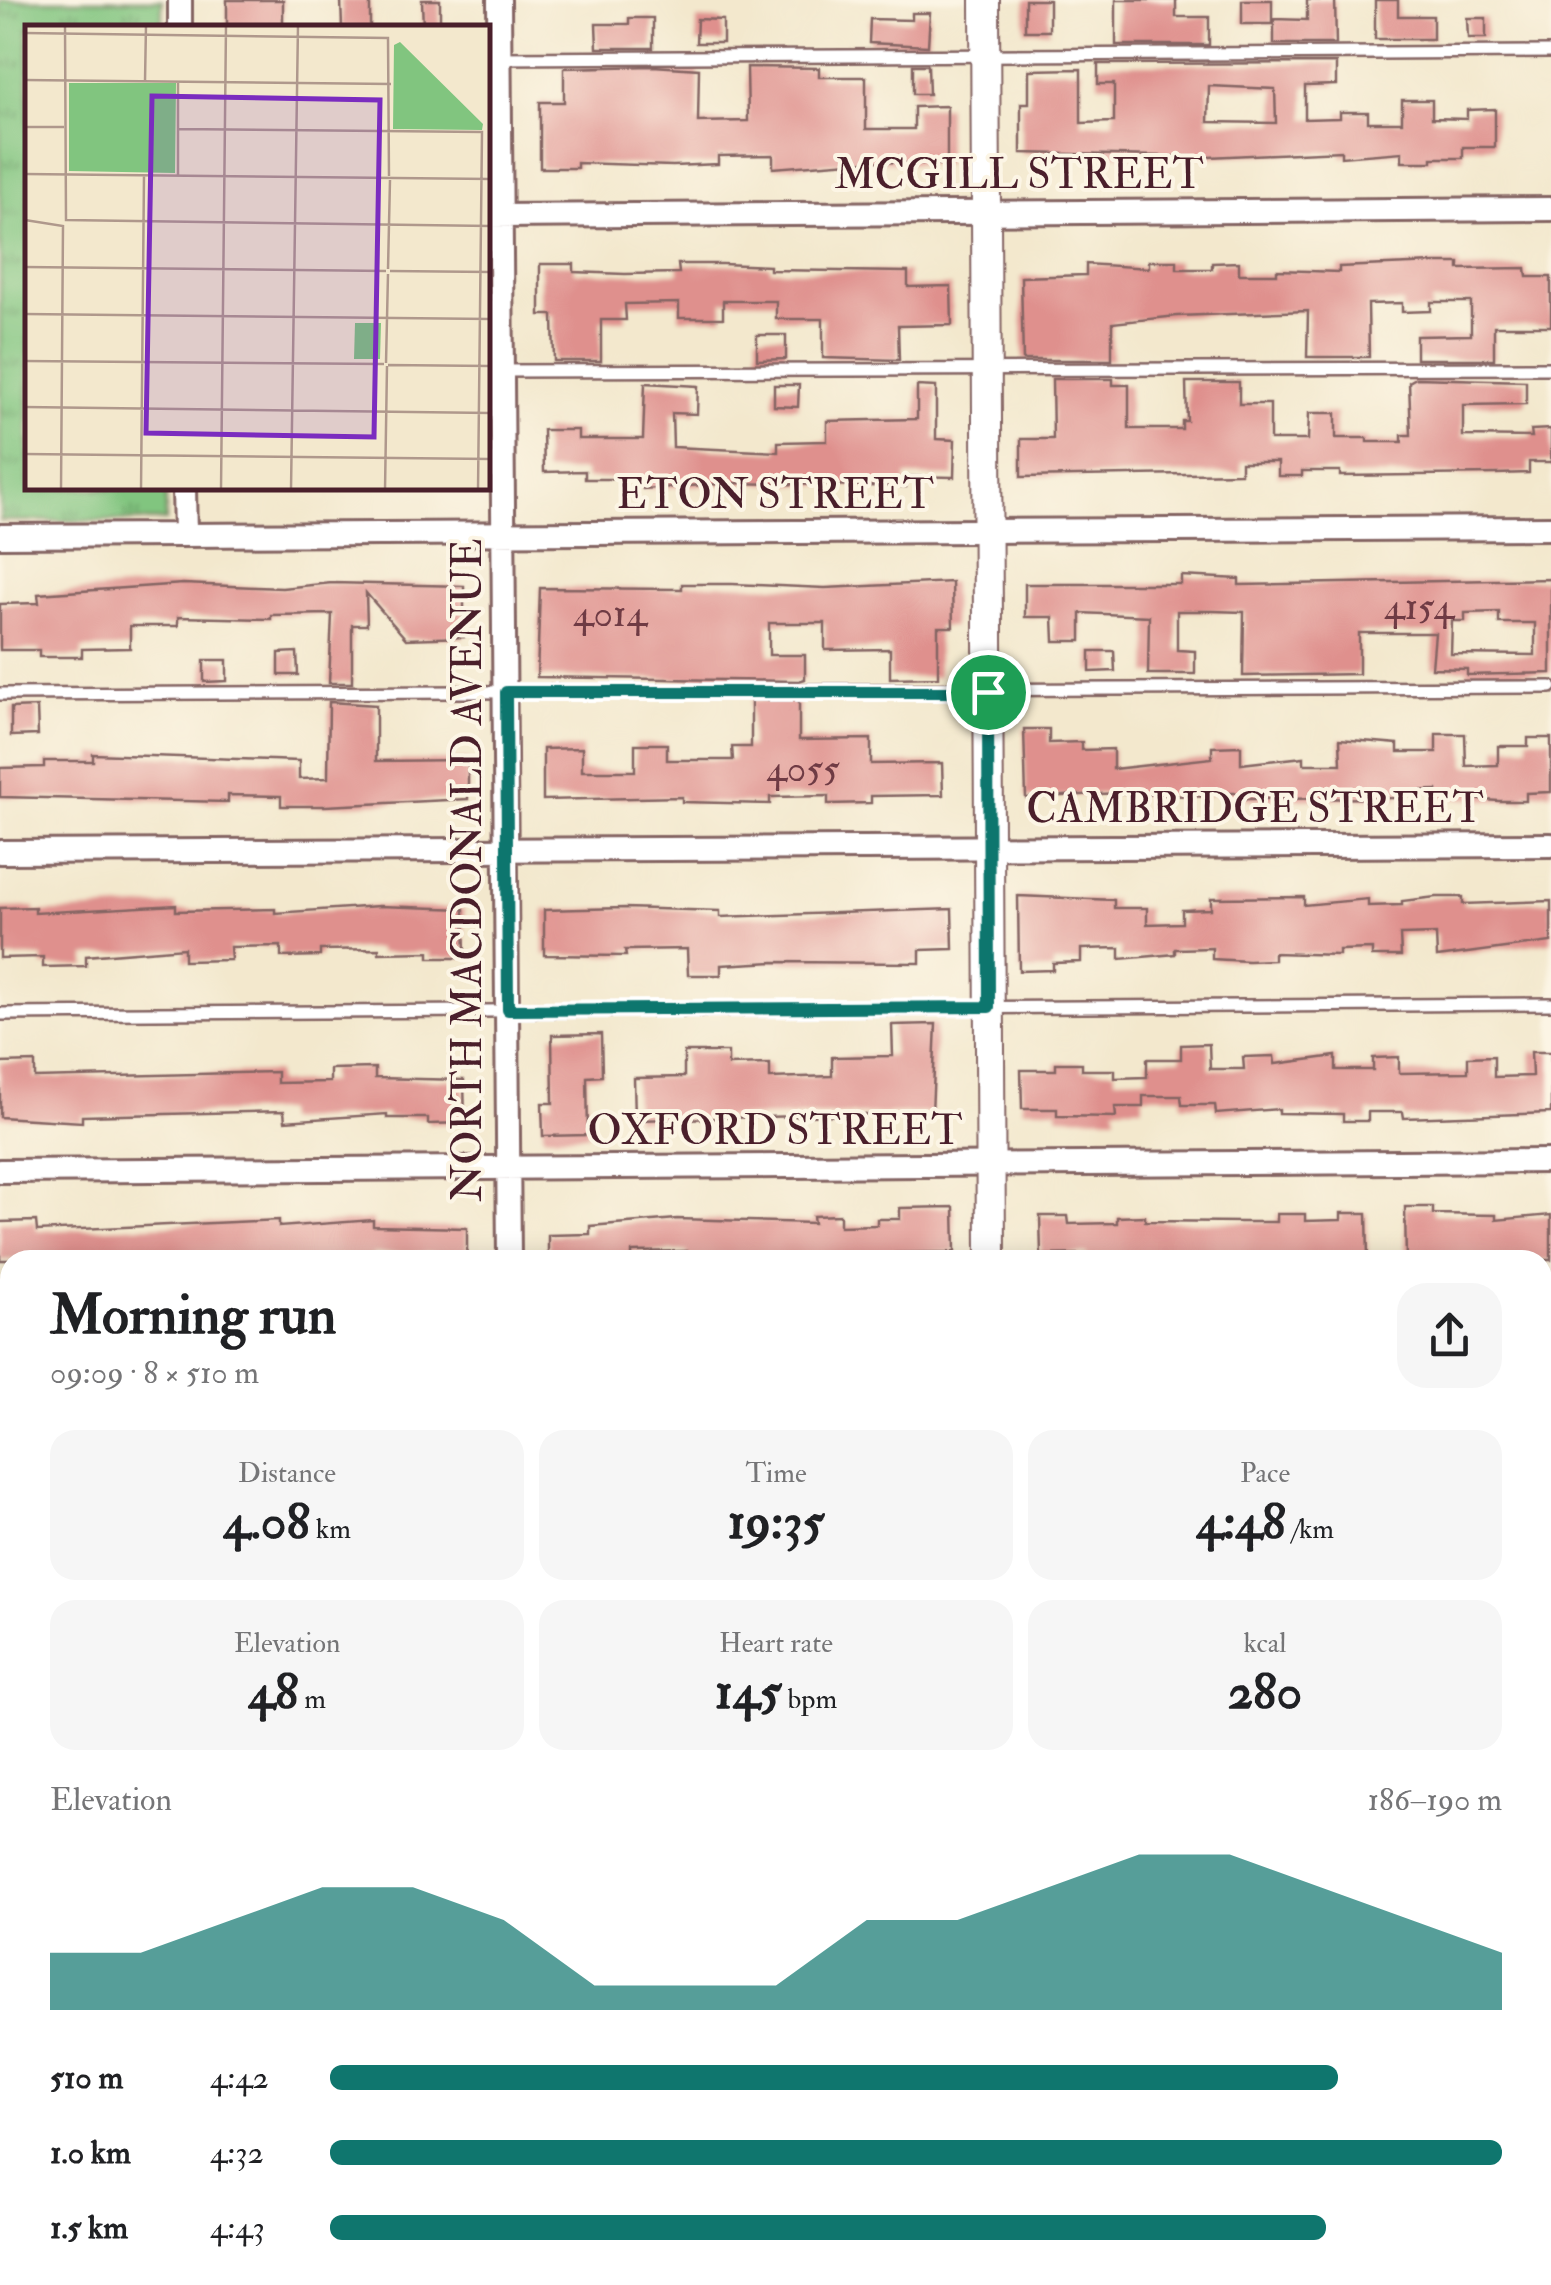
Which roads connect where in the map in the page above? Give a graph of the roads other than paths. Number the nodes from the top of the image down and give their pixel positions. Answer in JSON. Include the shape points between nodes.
{"nodes":[{"id":1,"x":499,"y":0,"type":"edge"},
{"id":2,"x":986,"y":0,"type":"edge"},
{"id":3,"x":1551,"y":52,"type":"edge"},
{"id":4,"x":985,"y":56,"type":"junction"},
{"id":5,"x":494,"y":58,"type":"edge"},
{"id":6,"x":1551,"y":209,"type":"edge"},
{"id":7,"x":987,"y":213,"type":"junction"},
{"id":8,"x":494,"y":216,"type":"edge"},
{"id":9,"x":1551,"y":368,"type":"edge"},
{"id":10,"x":988,"y":370,"type":"junction"},
{"id":11,"x":495,"y":372,"type":"edge"},
{"id":12,"x":184,"y":490,"type":"edge"},
{"id":13,"x":1551,"y":528,"type":"edge"},
{"id":14,"x":987,"y":531,"type":"junction"},
{"id":15,"x":503,"y":533,"type":"junction"},
{"id":16,"x":185,"y":535,"type":"junction"},
{"id":17,"x":0,"y":536,"type":"edge"},
{"id":18,"x":1551,"y":687,"type":"edge"},
{"id":19,"x":506,"y":692,"type":"junction"},
{"id":20,"x":988,"y":692,"type":"junction"},
{"id":21,"x":0,"y":694,"type":"edge"},
{"id":22,"x":1551,"y":845,"type":"edge"},
{"id":23,"x":508,"y":849,"type":"junction"},
{"id":24,"x":988,"y":849,"type":"junction"},
{"id":25,"x":0,"y":852,"type":"edge"},
{"id":26,"x":1551,"y":1004,"type":"edge"},
{"id":27,"x":989,"y":1007,"type":"junction"},
{"id":28,"x":508,"y":1010,"type":"junction"},
{"id":29,"x":0,"y":1014,"type":"edge"},
{"id":30,"x":1551,"y":1161,"type":"edge"},
{"id":31,"x":990,"y":1167,"type":"junction"},
{"id":32,"x":508,"y":1169,"type":"junction"},
{"id":33,"x":0,"y":1171,"type":"edge"},
{"id":34,"x":508,"y":1250,"type":"edge"},
{"id":35,"x":990,"y":1250,"type":"edge"}],
"edges":[{"from":1,"to":5,"type":"street","name":"NORTH MACDONALD AVENUE"},
{"from":2,"to":4,"type":"street"},
{"from":3,"to":4,"type":"lane"},
{"from":4,"to":5,"type":"lane"},
{"from":4,"to":7,"type":"street"},
{"from":5,"to":8,"type":"street","name":"NORTH MACDONALD AVENUE"},
{"from":6,"to":7,"type":"street","name":"MCGILL STREET"},
{"from":7,"to":8,"type":"street","name":"MCGILL STREET"},
{"from":7,"to":10,"type":"street"},
{"from":8,"to":11,"type":"street","name":"NORTH MACDONALD AVENUE"},
{"from":9,"to":10,"type":"lane"},
{"from":10,"to":11,"type":"lane"},
{"from":10,"to":14,"type":"street"},
{"from":11,"to":15,"type":"street","name":"NORTH MACDONALD AVENUE"},
{"from":12,"to":16,"type":"street"},
{"from":13,"to":14,"type":"street","name":"ETON STREET"},
{"from":14,"to":15,"type":"street","name":"ETON STREET"},
{"from":14,"to":20,"type":"street"},
{"from":15,"to":16,"type":"street","name":"ETON STREET"},
{"from":15,"to":19,"type":"street","name":"NORTH MACDONALD AVENUE"},
{"from":16,"to":17,"type":"street","name":"ETON STREET"},
{"from":18,"to":20,"type":"lane"},
{"from":19,"to":20,"type":"lane"},
{"from":19,"to":21,"type":"lane"},
{"from":19,"to":23,"type":"street","name":"NORTH MACDONALD AVENUE"},
{"from":20,"to":24,"type":"street"},
{"from":22,"to":24,"type":"street","name":"CAMBRIDGE STREET"},
{"from":23,"to":24,"type":"street","name":"CAMBRIDGE STREET"},
{"from":23,"to":25,"type":"street","name":"CAMBRIDGE STREET"},
{"from":23,"to":28,"type":"street","name":"NORTH MACDONALD AVENUE"},
{"from":24,"to":27,"type":"street"},
{"from":26,"to":27,"type":"lane"},
{"from":27,"to":28,"type":"lane"},
{"from":27,"to":31,"type":"street"},
{"from":28,"to":29,"type":"lane"},
{"from":28,"to":32,"type":"street","name":"NORTH MACDONALD AVENUE"},
{"from":30,"to":31,"type":"street","name":"OXFORD STREET"},
{"from":31,"to":32,"type":"street","name":"OXFORD STREET"},
{"from":31,"to":35,"type":"street"},
{"from":32,"to":33,"type":"street","name":"OXFORD STREET"},
{"from":32,"to":34,"type":"street","name":"NORTH MACDONALD AVENUE"}]}
